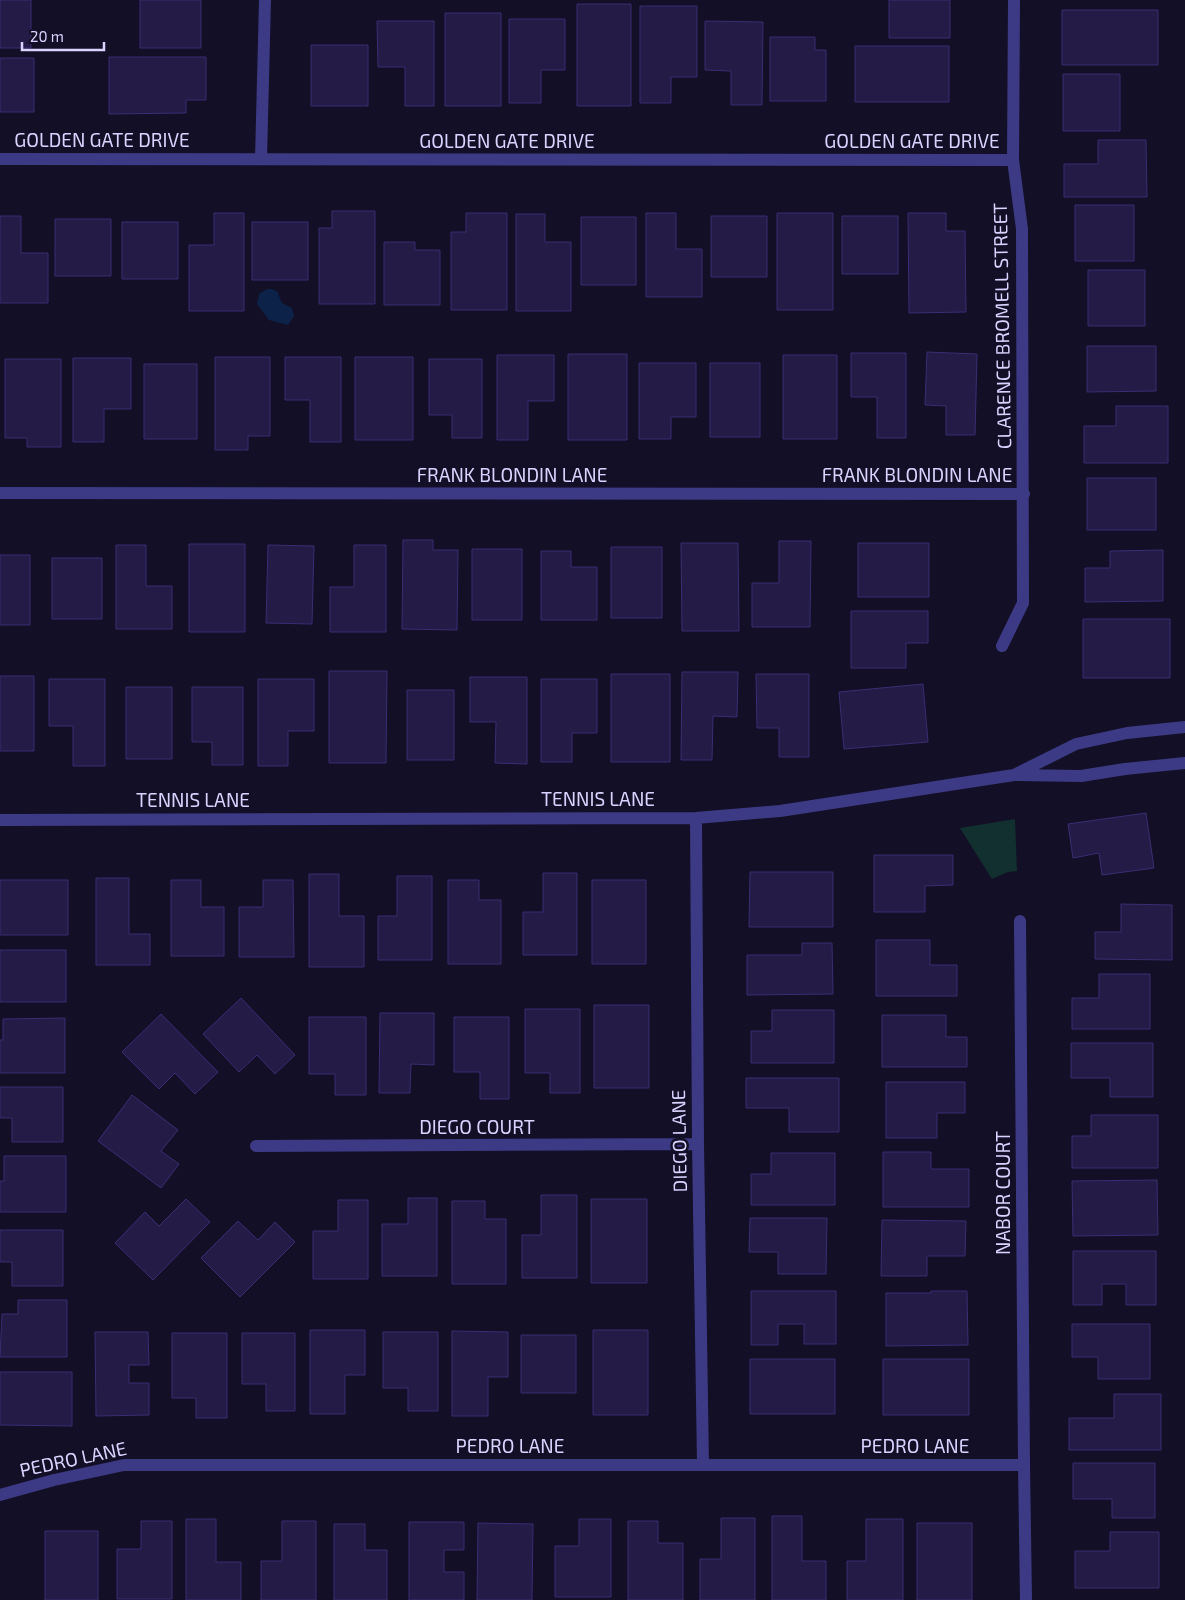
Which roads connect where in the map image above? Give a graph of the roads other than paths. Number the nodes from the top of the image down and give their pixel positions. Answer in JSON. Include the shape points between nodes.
{"nodes":[{"id":1,"x":265,"y":0,"type":"edge"},
{"id":2,"x":1014,"y":0,"type":"edge"},
{"id":3,"x":0,"y":159,"type":"edge"},
{"id":4,"x":261,"y":159,"type":"junction"},
{"id":5,"x":1013,"y":160,"type":"junction"},
{"id":6,"x":0,"y":493,"type":"edge"},
{"id":7,"x":1024,"y":494,"type":"junction"},
{"id":8,"x":1002,"y":646,"type":"dead end"},
{"id":9,"x":1185,"y":727,"type":"edge"},
{"id":10,"x":1185,"y":763,"type":"edge"},
{"id":11,"x":1014,"y":775,"type":"junction"},
{"id":12,"x":696,"y":818,"type":"junction"},
{"id":13,"x":0,"y":820,"type":"edge"},
{"id":14,"x":1020,"y":921,"type":"dead end"},
{"id":15,"x":698,"y":1144,"type":"junction"},
{"id":16,"x":256,"y":1146,"type":"dead end"},
{"id":17,"x":703,"y":1464,"type":"junction"},
{"id":18,"x":1024,"y":1465,"type":"junction"},
{"id":19,"x":0,"y":1495,"type":"edge"},
{"id":20,"x":1026,"y":1600,"type":"edge"}],
"edges":[{"from":1,"to":4,"type":"street"},
{"from":2,"to":5,"type":"street","name":"CLARENCE BROMELL STREET"},
{"from":3,"to":4,"type":"street","name":"GOLDEN GATE DRIVE"},
{"from":4,"to":5,"type":"street","name":"GOLDEN GATE DRIVE"},
{"from":5,"to":7,"type":"street","name":"CLARENCE BROMELL STREET","via":[[1022,229]]},
{"from":6,"to":7,"type":"street","name":"FRANK BLONDIN LANE"},
{"from":7,"to":8,"type":"street","name":"CLARENCE BROMELL STREET","via":[[1023,603]]},
{"from":9,"to":11,"type":"street","name":"TENNIS LANE","via":[[1127,733],[1076,744]]},
{"from":10,"to":11,"type":"street","via":[[1081,776]]},
{"from":11,"to":12,"type":"street","name":"TENNIS LANE","via":[[780,811]]},
{"from":12,"to":13,"type":"street","name":"TENNIS LANE"},
{"from":12,"to":15,"type":"street","name":"DIEGO LANE"},
{"from":14,"to":18,"type":"street","name":"NABOR COURT"},
{"from":15,"to":16,"type":"street","name":"DIEGO COURT"},
{"from":15,"to":17,"type":"street","name":"DIEGO LANE"},
{"from":17,"to":18,"type":"street","name":"PEDRO LANE"},
{"from":17,"to":19,"type":"street","name":"PEDRO LANE","via":[[124,1465]]},
{"from":18,"to":20,"type":"street","name":"NABOR COURT"}]}
